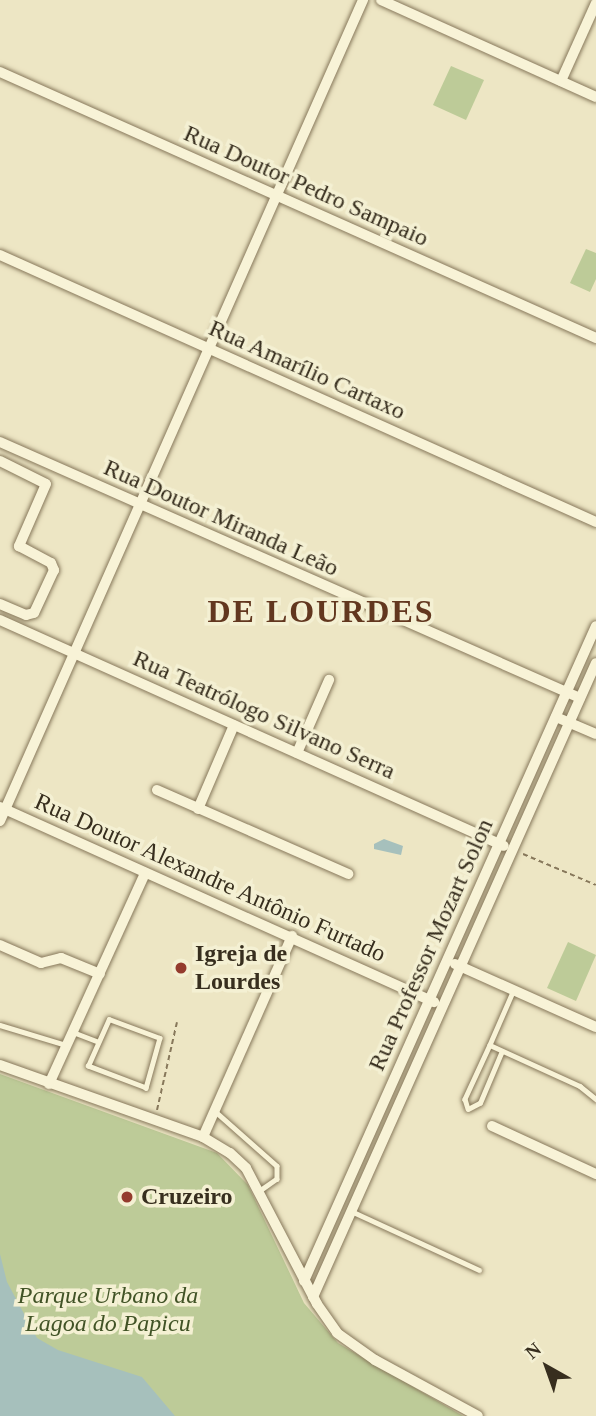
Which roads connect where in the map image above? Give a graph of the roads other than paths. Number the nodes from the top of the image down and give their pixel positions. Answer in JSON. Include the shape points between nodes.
{"nodes":[{"id":1,"x":363,"y":0,"type":"edge"},
{"id":2,"x":381,"y":0,"type":"edge"},
{"id":3,"x":596,"y":3,"type":"edge"},
{"id":4,"x":0,"y":72,"type":"edge"},
{"id":5,"x":561,"y":81,"type":"junction"},
{"id":6,"x":596,"y":97,"type":"edge"},
{"id":7,"x":278,"y":197,"type":"junction"},
{"id":8,"x":0,"y":255,"type":"edge"},
{"id":9,"x":596,"y":338,"type":"edge"},
{"id":10,"x":207,"y":348,"type":"junction"},
{"id":11,"x":0,"y":442,"type":"edge"},
{"id":12,"x":0,"y":461,"type":"edge"},
{"id":13,"x":138,"y":505,"type":"junction"},
{"id":14,"x":596,"y":522,"type":"edge"},
{"id":15,"x":0,"y":604,"type":"edge"},
{"id":16,"x":0,"y":620,"type":"edge"},
{"id":17,"x":596,"y":626,"type":"edge"},
{"id":18,"x":73,"y":652,"type":"junction"},
{"id":19,"x":596,"y":663,"type":"edge"},
{"id":20,"x":329,"y":680,"type":"dead end"},
{"id":21,"x":568,"y":693,"type":"junction"},
{"id":22,"x":580,"y":698,"type":"junction"},
{"id":23,"x":556,"y":717,"type":"junction"},
{"id":24,"x":570,"y":723,"type":"junction"},
{"id":25,"x":234,"y":725,"type":"junction"},
{"id":26,"x":596,"y":734,"type":"edge"},
{"id":27,"x":297,"y":752,"type":"junction"},
{"id":28,"x":158,"y":790,"type":"dead end"},
{"id":29,"x":3,"y":808,"type":"edge"},
{"id":30,"x":198,"y":809,"type":"junction"},
{"id":31,"x":0,"y":821,"type":"edge"},
{"id":32,"x":499,"y":843,"type":"junction"},
{"id":33,"x":511,"y":849,"type":"junction"},
{"id":34,"x":145,"y":873,"type":"junction"},
{"id":35,"x":348,"y":874,"type":"dead end"},
{"id":36,"x":292,"y":936,"type":"junction"},
{"id":37,"x":0,"y":945,"type":"edge"},
{"id":38,"x":449,"y":961,"type":"junction"},
{"id":39,"x":460,"y":966,"type":"junction"},
{"id":40,"x":100,"y":974,"type":"junction"},
{"id":41,"x":514,"y":991,"type":"junction"},
{"id":42,"x":430,"y":1000,"type":"junction"},
{"id":43,"x":442,"y":1005,"type":"junction"},
{"id":44,"x":0,"y":1025,"type":"edge"},
{"id":45,"x":596,"y":1027,"type":"edge"},
{"id":46,"x":72,"y":1032,"type":"junction"},
{"id":47,"x":97,"y":1041,"type":"junction"},
{"id":48,"x":67,"y":1045,"type":"junction"},
{"id":49,"x":490,"y":1045,"type":"junction"},
{"id":50,"x":502,"y":1051,"type":"junction"},
{"id":51,"x":0,"y":1065,"type":"edge"},
{"id":52,"x":49,"y":1084,"type":"junction"},
{"id":53,"x":596,"y":1099,"type":"edge"},
{"id":54,"x":214,"y":1111,"type":"junction"},
{"id":55,"x":492,"y":1126,"type":"dead end"},
{"id":56,"x":203,"y":1137,"type":"junction"},
{"id":57,"x":596,"y":1174,"type":"edge"},
{"id":58,"x":259,"y":1192,"type":"junction"},
{"id":59,"x":350,"y":1210,"type":"junction"},
{"id":60,"x":479,"y":1270,"type":"dead end"},
{"id":61,"x":304,"y":1281,"type":"junction"},
{"id":62,"x":313,"y":1297,"type":"junction"},
{"id":63,"x":478,"y":1416,"type":"edge"}],
"edges":[{"from":1,"to":7,"type":"street"},
{"from":2,"to":5,"type":"street"},
{"from":3,"to":5,"type":"street"},
{"from":4,"to":7,"type":"street","name":"Rua Doutor Pedro Sampaio"},
{"from":5,"to":6,"type":"street"},
{"from":7,"to":9,"type":"street","name":"Rua Doutor Pedro Sampaio"},
{"from":7,"to":10,"type":"street"},
{"from":8,"to":10,"type":"street","name":"Rua Amarílio Cartaxo"},
{"from":10,"to":13,"type":"street"},
{"from":10,"to":14,"type":"street","name":"Rua Amarílio Cartaxo"},
{"from":11,"to":13,"type":"street","name":"Rua Doutor Miranda Leão"},
{"from":12,"to":15,"type":"street","via":[[46,485],[19,546],[51,563],[54,570],[34,613],[26,615]]},
{"from":13,"to":18,"type":"street"},
{"from":13,"to":21,"type":"street","name":"Rua Doutor Miranda Leão"},
{"from":16,"to":18,"type":"street","name":"Rua Teatrólogo Silvano Serra"},
{"from":17,"to":21,"type":"street","name":"Rua Professor Mozart Solon"},
{"from":18,"to":25,"type":"street","name":"Rua Teatrólogo Silvano Serra"},
{"from":18,"to":29,"type":"street"},
{"from":19,"to":22,"type":"street","name":"Rua Professor Mozart Solon"},
{"from":20,"to":27,"type":"street"},
{"from":21,"to":22,"type":"street","name":"Rua Doutor Miranda Leão"},
{"from":21,"to":23,"type":"street","name":"Rua Professor Mozart Solon"},
{"from":22,"to":24,"type":"street","name":"Rua Professor Mozart Solon"},
{"from":23,"to":24,"type":"street"},
{"from":23,"to":32,"type":"street","name":"Rua Professor Mozart Solon"},
{"from":24,"to":26,"type":"street"},
{"from":24,"to":33,"type":"street","name":"Rua Professor Mozart Solon"},
{"from":25,"to":27,"type":"street","name":"Rua Teatrólogo Silvano Serra"},
{"from":25,"to":30,"type":"street"},
{"from":27,"to":32,"type":"street","name":"Rua Teatrólogo Silvano Serra"},
{"from":28,"to":30,"type":"street"},
{"from":29,"to":31,"type":"street"},
{"from":29,"to":34,"type":"street","name":"Rua Doutor Alexandre Antônio Furtado"},
{"from":30,"to":35,"type":"street"},
{"from":32,"to":33,"type":"street","name":"Rua Teatrólogo Silvano Serra"},
{"from":32,"to":38,"type":"street","name":"Rua Professor Mozart Solon"},
{"from":33,"to":39,"type":"street","name":"Rua Professor Mozart Solon"},
{"from":34,"to":36,"type":"street","name":"Rua Doutor Alexandre Antônio Furtado"},
{"from":34,"to":40,"type":"street"},
{"from":36,"to":42,"type":"street","name":"Rua Doutor Alexandre Antônio Furtado"},
{"from":36,"to":54,"type":"street"},
{"from":37,"to":40,"type":"street","via":[[41,963],[61,958]]},
{"from":38,"to":39,"type":"street"},
{"from":38,"to":42,"type":"street","name":"Rua Professor Mozart Solon"},
{"from":39,"to":41,"type":"street"},
{"from":39,"to":43,"type":"street","name":"Rua Professor Mozart Solon"},
{"from":40,"to":46,"type":"street"},
{"from":41,"to":45,"type":"street"},
{"from":41,"to":49,"type":"lane"},
{"from":42,"to":43,"type":"street","name":"Rua Doutor Alexandre Antônio Furtado"},
{"from":42,"to":61,"type":"street","name":"Rua Professor Mozart Solon"},
{"from":43,"to":59,"type":"street","name":"Rua Professor Mozart Solon"},
{"from":44,"to":48,"type":"lane"},
{"from":46,"to":47,"type":"lane"},
{"from":46,"to":48,"type":"street"},
{"from":47,"to":47,"type":"lane","via":[[88,1066],[149,1086],[160,1038],[109,1019]]},
{"from":48,"to":52,"type":"street"},
{"from":49,"to":50,"type":"lane"},
{"from":49,"to":50,"type":"lane","via":[[465,1099],[468,1109],[478,1107]]},
{"from":50,"to":53,"type":"lane","via":[[580,1086]]},
{"from":51,"to":52,"type":"street"},
{"from":52,"to":56,"type":"street"},
{"from":54,"to":56,"type":"street"},
{"from":54,"to":58,"type":"lane","via":[[276,1166],[277,1180]]},
{"from":55,"to":57,"type":"street"},
{"from":56,"to":58,"type":"street","via":[[237,1158]]},
{"from":58,"to":61,"type":"street"},
{"from":59,"to":60,"type":"lane"},
{"from":59,"to":62,"type":"street","name":"Rua Professor Mozart Solon"},
{"from":61,"to":62,"type":"street"},
{"from":62,"to":63,"type":"street","via":[[337,1333],[363,1353]]}]}
